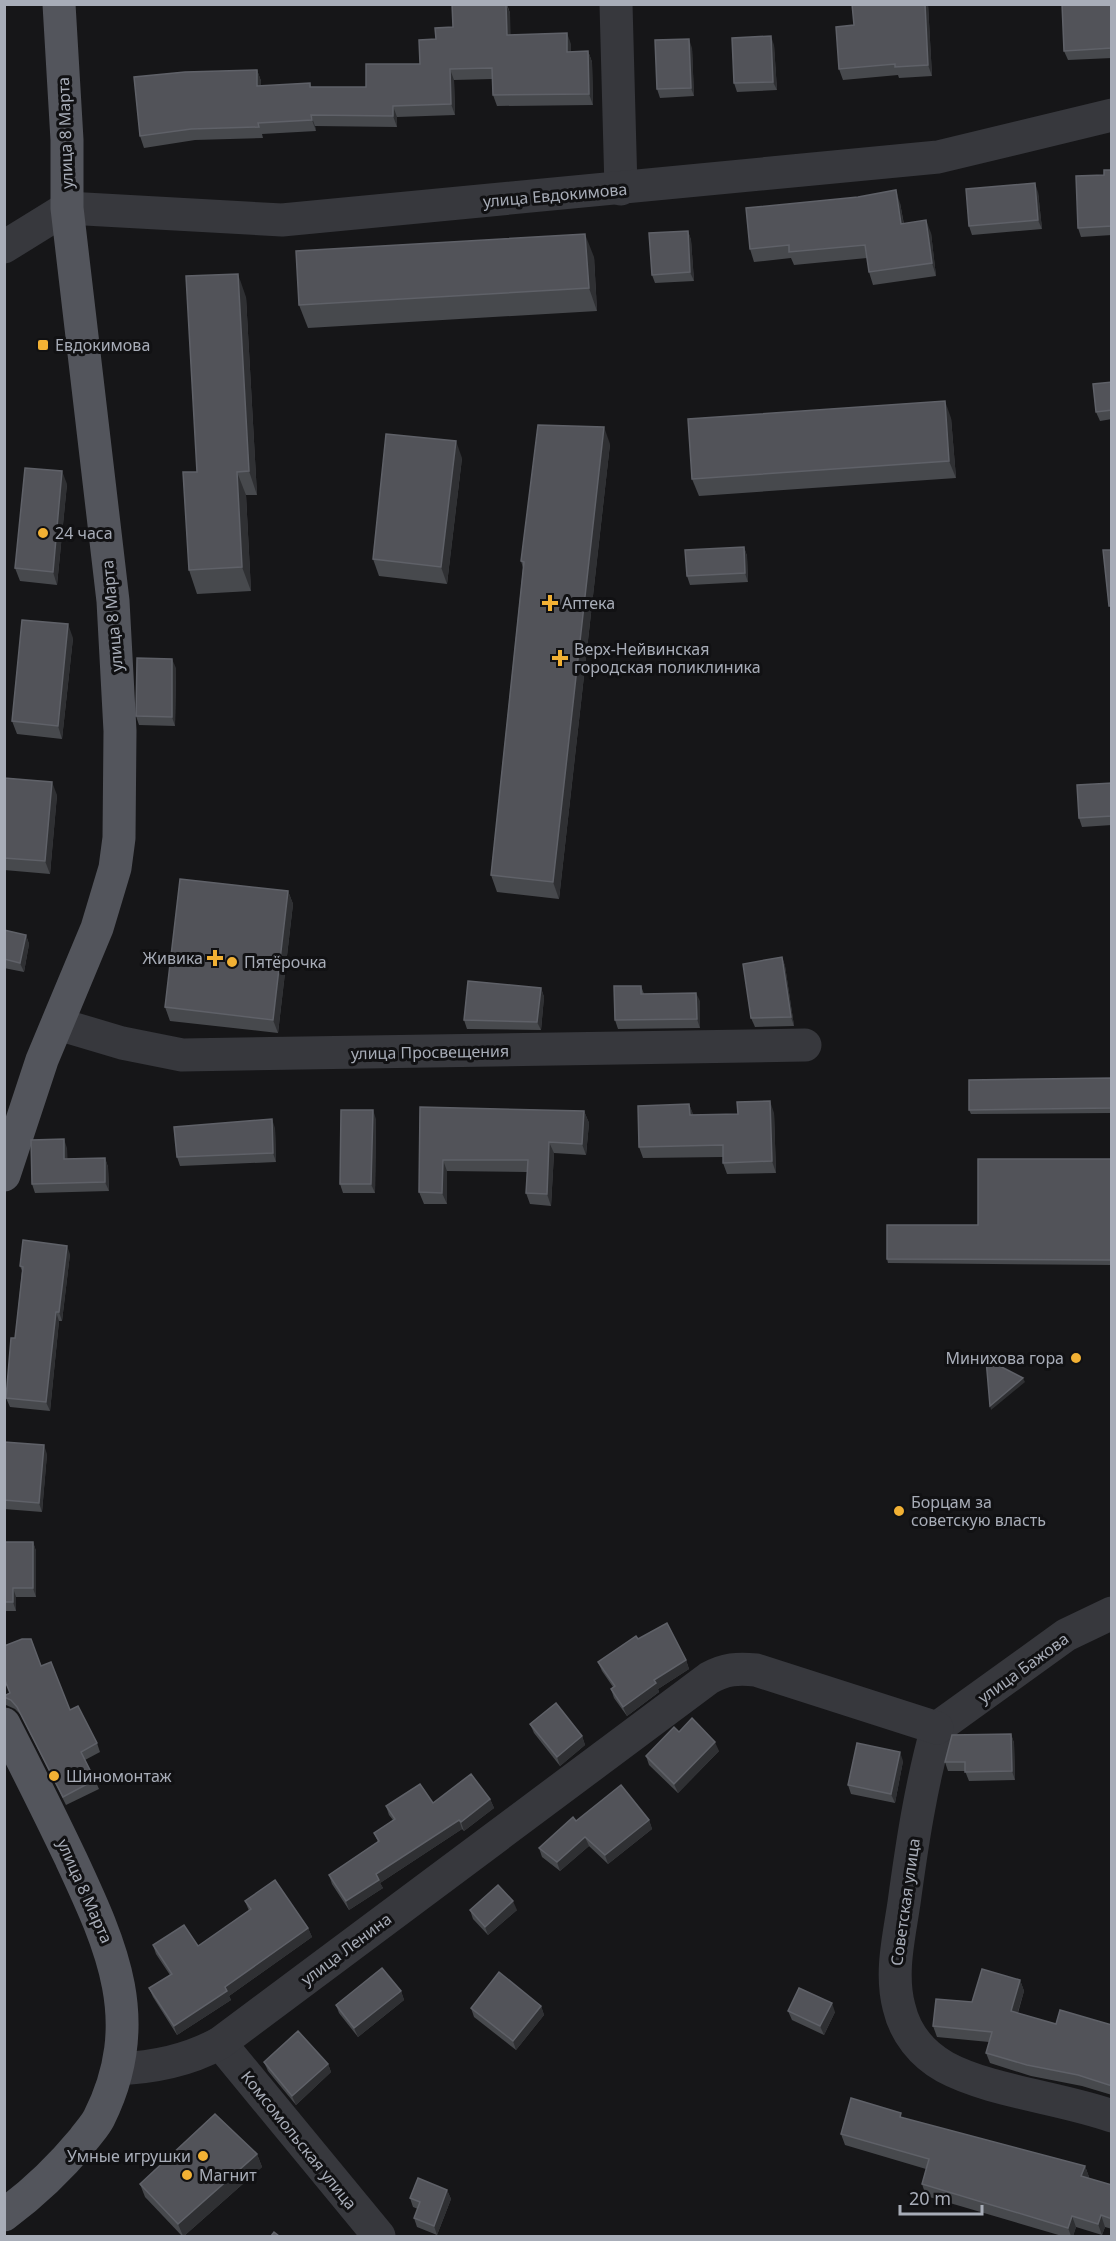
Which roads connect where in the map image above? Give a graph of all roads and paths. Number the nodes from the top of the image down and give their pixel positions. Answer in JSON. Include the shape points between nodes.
{"nodes":[{"id":1,"x":59,"y":4,"type":"edge"},
{"id":2,"x":616,"y":4,"type":"edge"},
{"id":3,"x":1112,"y":115,"type":"edge"},
{"id":4,"x":621,"y":189,"type":"junction"},
{"id":5,"x":67,"y":208,"type":"junction"},
{"id":6,"x":4,"y":247,"type":"edge"},
{"id":7,"x":58,"y":1024,"type":"junction"},
{"id":8,"x":805,"y":1045,"type":"dead end"},
{"id":9,"x":4,"y":1175,"type":"edge"},
{"id":10,"x":1112,"y":1613,"type":"edge"},
{"id":11,"x":4,"y":1724,"type":"edge"},
{"id":12,"x":937,"y":1728,"type":"junction"},
{"id":13,"x":220,"y":2043,"type":"junction"},
{"id":14,"x":118,"y":2069,"type":"junction"},
{"id":15,"x":1112,"y":2116,"type":"edge"},
{"id":16,"x":4,"y":2215,"type":"edge"},
{"id":17,"x":379,"y":2236,"type":"edge"}],
"edges":[{"from":1,"to":5,"type":"main road","name":"улица 8 Марта"},
{"from":2,"to":4,"type":"street"},
{"from":3,"to":4,"type":"street","name":"улица Евдокимова","via":[[938,157]]},
{"from":4,"to":5,"type":"street","name":"улица Евдокимова","via":[[282,220]]},
{"from":5,"to":6,"type":"street"},
{"from":5,"to":7,"type":"main road","name":"улица 8 Марта","via":[[113,601],[120,731],[119,838],[115,868],[97,928]]},
{"from":7,"to":8,"type":"street","name":"улица Просвещения","via":[[150,1050],[191,1055]]},
{"from":7,"to":9,"type":"main road","name":"улица 8 Марта"},
{"from":10,"to":12,"type":"street","name":"улица Бажова","via":[[1066,1635]]},
{"from":11,"to":14,"type":"main road","name":"улица 8 Марта","via":[[111,1949],[121,2006]]},
{"from":12,"to":13,"type":"street","name":"улица Ленина","via":[[756,1670],[736,1668],[709,1678]]},
{"from":12,"to":15,"type":"street","name":"Советская улица","via":[[916,1826],[896,1958],[897,1995],[906,2028],[932,2058],[960,2074]]},
{"from":13,"to":14,"type":"street","name":"улица Ленина","via":[[173,2062]]},
{"from":13,"to":17,"type":"street","name":"Комсомольская улица"},
{"from":14,"to":16,"type":"main road","via":[[98,2120],[51,2178]]}]}
